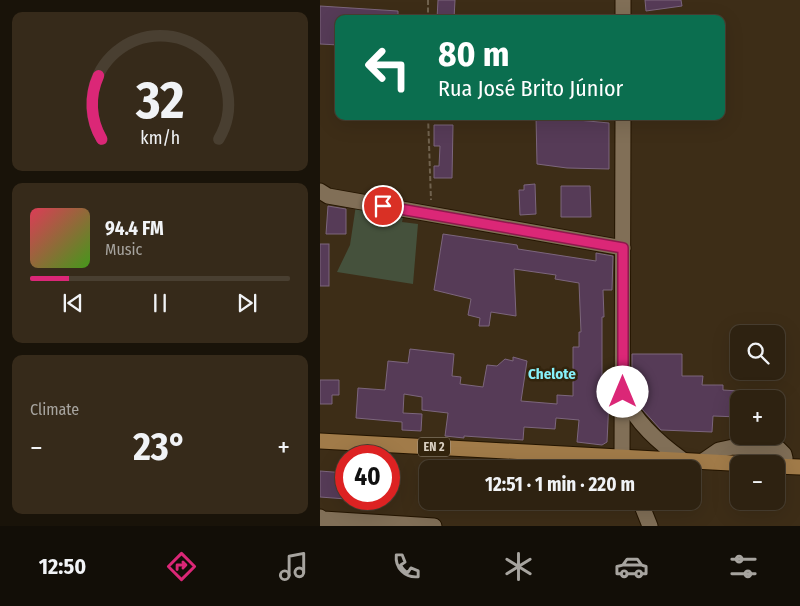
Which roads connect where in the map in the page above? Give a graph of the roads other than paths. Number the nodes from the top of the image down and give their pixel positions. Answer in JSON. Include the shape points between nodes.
{"nodes":[{"id":1,"x":623,"y":0,"type":"edge"},
{"id":2,"x":623,"y":15,"type":"edge"},
{"id":3,"x":623,"y":120,"type":"edge"},
{"id":4,"x":321,"y":193,"type":"edge"},
{"id":5,"x":623,"y":248,"type":"junction"},
{"id":6,"x":623,"y":392,"type":"junction"},
{"id":7,"x":320,"y":442,"type":"edge"},
{"id":8,"x":766,"y":455,"type":"edge"},
{"id":9,"x":785,"y":459,"type":"edge"},
{"id":10,"x":581,"y":460,"type":"edge"},
{"id":11,"x":624,"y":460,"type":"edge"},
{"id":12,"x":683,"y":460,"type":"edge"},
{"id":13,"x":703,"y":461,"type":"joint"},
{"id":14,"x":785,"y":461,"type":"edge"},
{"id":15,"x":730,"y":463,"type":"edge"},
{"id":16,"x":800,"y":463,"type":"edge"},
{"id":17,"x":800,"y":467,"type":"edge"},
{"id":18,"x":644,"y":510,"type":"edge"},
{"id":19,"x":320,"y":517,"type":"edge"},
{"id":20,"x":434,"y":526,"type":"edge"},
{"id":21,"x":650,"y":526,"type":"edge"}],
"edges":[{"from":1,"to":2,"type":"street"},
{"from":3,"to":5,"type":"street"},
{"from":4,"to":5,"type":"street"},
{"from":5,"to":6,"type":"street"},
{"from":6,"to":11,"type":"street"},
{"from":6,"to":12,"type":"street","via":[[630,410],[643,425],[663,446]]},
{"from":7,"to":10,"type":"main road","number":"EN 2"},
{"from":8,"to":13,"type":"street","via":[[733,447],[719,450]]},
{"from":9,"to":16,"type":"street"},
{"from":13,"to":15,"type":"main road","number":"EN 2"},
{"from":14,"to":17,"type":"main road"},
{"from":18,"to":21,"type":"street"},
{"from":19,"to":20,"type":"street"}]}
